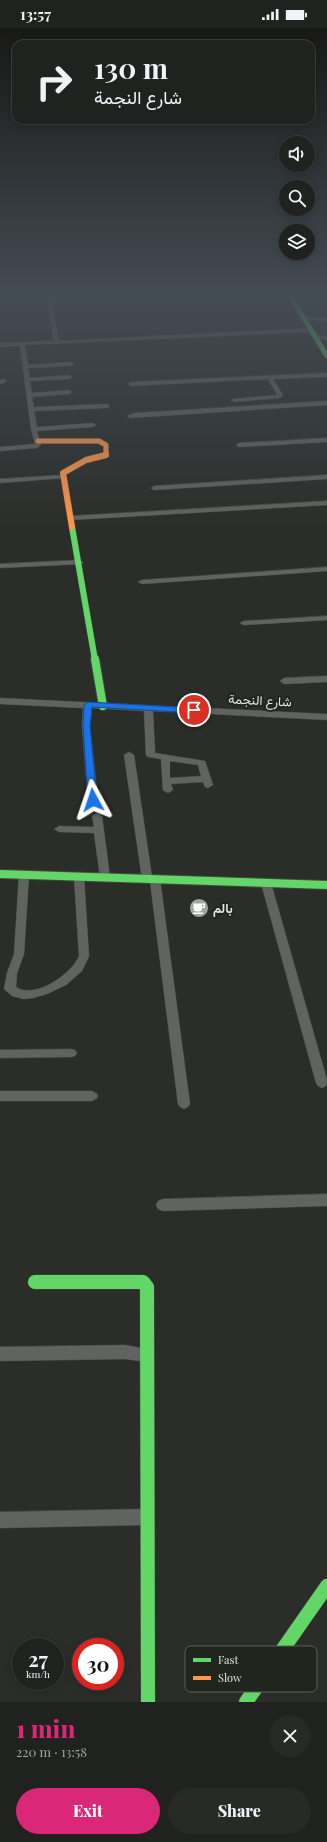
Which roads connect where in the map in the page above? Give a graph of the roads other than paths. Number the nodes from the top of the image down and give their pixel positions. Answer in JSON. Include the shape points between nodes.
{"nodes":[{"id":1,"x":26,"y":372,"type":"edge"},
{"id":2,"x":327,"y":375,"type":"edge"},
{"id":3,"x":69,"y":377,"type":"dead end"},
{"id":4,"x":269,"y":377,"type":"junction"},
{"id":5,"x":27,"y":380,"type":"junction"},
{"id":6,"x":131,"y":384,"type":"dead end"},
{"id":7,"x":69,"y":392,"type":"dead end"},
{"id":8,"x":29,"y":394,"type":"junction"},
{"id":9,"x":234,"y":400,"type":"dead end"},
{"id":10,"x":327,"y":403,"type":"edge"},
{"id":11,"x":107,"y":406,"type":"dead end"},
{"id":12,"x":31,"y":409,"type":"junction"},
{"id":13,"x":130,"y":416,"type":"dead end"},
{"id":14,"x":93,"y":425,"type":"dead end"},
{"id":15,"x":34,"y":429,"type":"junction"},
{"id":16,"x":327,"y":440,"type":"edge"},
{"id":17,"x":38,"y":441,"type":"junction"},
{"id":18,"x":238,"y":445,"type":"dead end"},
{"id":19,"x":0,"y":449,"type":"edge"},
{"id":20,"x":63,"y":477,"type":"junction"},
{"id":21,"x":327,"y":478,"type":"edge"},
{"id":22,"x":0,"y":481,"type":"edge"},
{"id":23,"x":154,"y":488,"type":"dead end"},
{"id":24,"x":327,"y":503,"type":"edge"},
{"id":25,"x":71,"y":518,"type":"junction"},
{"id":26,"x":79,"y":562,"type":"junction"},
{"id":27,"x":0,"y":566,"type":"edge"},
{"id":28,"x":327,"y":569,"type":"edge"},
{"id":29,"x":142,"y":582,"type":"dead end"},
{"id":30,"x":327,"y":618,"type":"edge"},
{"id":31,"x":244,"y":623,"type":"dead end"},
{"id":32,"x":327,"y":679,"type":"edge"},
{"id":33,"x":284,"y":681,"type":"dead end"},
{"id":34,"x":0,"y":701,"type":"edge"},
{"id":35,"x":88,"y":705,"type":"junction"},
{"id":36,"x":103,"y":706,"type":"junction"},
{"id":37,"x":148,"y":708,"type":"junction"},
{"id":38,"x":327,"y":717,"type":"edge"},
{"id":39,"x":129,"y":755,"type":"dead end"},
{"id":40,"x":165,"y":757,"type":"junction"},
{"id":41,"x":93,"y":800,"type":"dead end"},
{"id":42,"x":97,"y":816,"type":"dead end"},
{"id":43,"x":59,"y":829,"type":"dead end"},
{"id":44,"x":99,"y":830,"type":"junction"},
{"id":45,"x":0,"y":874,"type":"edge"},
{"id":46,"x":24,"y":875,"type":"junction"},
{"id":47,"x":79,"y":876,"type":"junction"},
{"id":48,"x":105,"y":877,"type":"junction"},
{"id":49,"x":151,"y":879,"type":"junction"},
{"id":50,"x":266,"y":883,"type":"junction"},
{"id":51,"x":327,"y":885,"type":"edge"},
{"id":52,"x":71,"y":1053,"type":"dead end"},
{"id":53,"x":0,"y":1054,"type":"edge"},
{"id":54,"x":322,"y":1083,"type":"dead end"},
{"id":55,"x":0,"y":1096,"type":"edge"},
{"id":56,"x":92,"y":1096,"type":"dead end"},
{"id":57,"x":184,"y":1104,"type":"dead end"},
{"id":58,"x":327,"y":1200,"type":"edge"},
{"id":59,"x":162,"y":1205,"type":"dead end"},
{"id":60,"x":35,"y":1282,"type":"dead end"},
{"id":61,"x":0,"y":1354,"type":"edge"},
{"id":62,"x":147,"y":1355,"type":"junction"},
{"id":63,"x":146,"y":1517,"type":"junction"},
{"id":64,"x":0,"y":1520,"type":"edge"},
{"id":65,"x":327,"y":1586,"type":"edge"},
{"id":66,"x":285,"y":1646,"type":"edge"},
{"id":67,"x":253,"y":1692,"type":"edge"},
{"id":68,"x":148,"y":1702,"type":"edge"},
{"id":69,"x":246,"y":1702,"type":"edge"}],
"edges":[{"from":1,"to":5,"type":"street"},
{"from":2,"to":4,"type":"street"},
{"from":3,"to":5,"type":"street"},
{"from":4,"to":6,"type":"street"},
{"from":4,"to":9,"type":"street","via":[[280,395],[278,398]]},
{"from":5,"to":8,"type":"street"},
{"from":7,"to":8,"type":"street"},
{"from":8,"to":12,"type":"street"},
{"from":10,"to":13,"type":"street"},
{"from":11,"to":12,"type":"street"},
{"from":12,"to":15,"type":"street"},
{"from":14,"to":15,"type":"street"},
{"from":15,"to":17,"type":"street"},
{"from":16,"to":18,"type":"street"},
{"from":17,"to":19,"type":"street","via":[[35,447]]},
{"from":17,"to":20,"type":"street","via":[[104,443],[106,455],[78,463],[63,473]]},
{"from":20,"to":22,"type":"street"},
{"from":20,"to":25,"type":"street"},
{"from":21,"to":23,"type":"street"},
{"from":24,"to":25,"type":"street"},
{"from":25,"to":26,"type":"street"},
{"from":26,"to":27,"type":"street"},
{"from":26,"to":36,"type":"street"},
{"from":28,"to":29,"type":"street"},
{"from":30,"to":31,"type":"street"},
{"from":32,"to":33,"type":"street"},
{"from":34,"to":35,"type":"street","name":"شارع النجمة"},
{"from":35,"to":36,"type":"street","name":"شارع النجمة"},
{"from":35,"to":41,"type":"street","via":[[86,726]]},
{"from":36,"to":37,"type":"street","name":"شارع النجمة"},
{"from":37,"to":38,"type":"street","name":"شارع النجمة"},
{"from":37,"to":40,"type":"street","via":[[151,755]]},
{"from":39,"to":49,"type":"street"},
{"from":40,"to":40,"type":"street","via":[[167,785],[207,782],[202,763]]},
{"from":42,"to":44,"type":"street"},
{"from":43,"to":44,"type":"street"},
{"from":44,"to":48,"type":"street"},
{"from":45,"to":46,"type":"street"},
{"from":46,"to":47,"type":"street"},
{"from":46,"to":47,"type":"street","via":[[19,954],[12,973],[10,989],[13,993],[21,995],[34,994],[51,987],[74,974],[82,963],[84,956]]},
{"from":47,"to":48,"type":"street"},
{"from":48,"to":49,"type":"street"},
{"from":49,"to":50,"type":"street"},
{"from":49,"to":57,"type":"street"},
{"from":50,"to":51,"type":"street"},
{"from":50,"to":54,"type":"street"},
{"from":52,"to":53,"type":"street"},
{"from":55,"to":56,"type":"street"},
{"from":58,"to":59,"type":"street"},
{"from":60,"to":62,"type":"street","via":[[143,1282],[147,1287]]},
{"from":61,"to":62,"type":"street","via":[[125,1352]]},
{"from":62,"to":63,"type":"street"},
{"from":63,"to":64,"type":"street"},
{"from":63,"to":68,"type":"street"},
{"from":65,"to":66,"type":"street"},
{"from":67,"to":69,"type":"street"}]}
